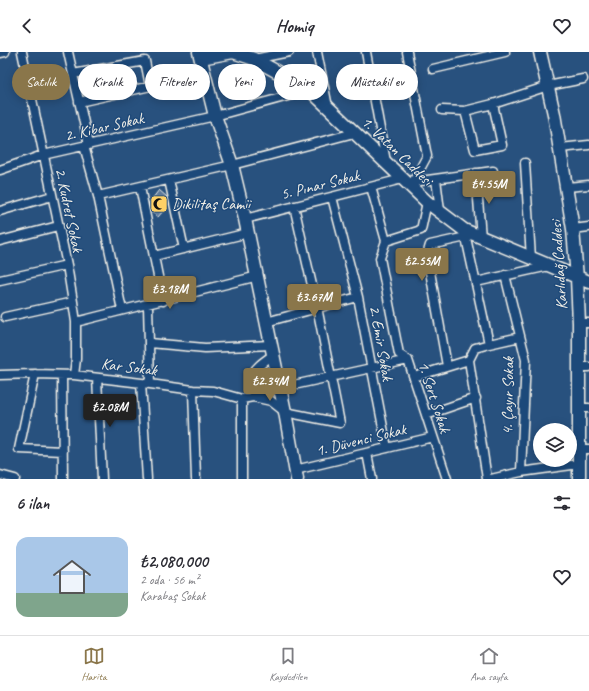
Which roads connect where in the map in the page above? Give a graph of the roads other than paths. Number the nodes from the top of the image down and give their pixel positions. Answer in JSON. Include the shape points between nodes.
{"nodes":[{"id":1,"x":5,"y":52,"type":"edge"},
{"id":2,"x":22,"y":52,"type":"edge"},
{"id":3,"x":68,"y":52,"type":"edge"},
{"id":4,"x":233,"y":52,"type":"edge"},
{"id":5,"x":289,"y":52,"type":"edge"},
{"id":6,"x":317,"y":52,"type":"edge"},
{"id":7,"x":366,"y":52,"type":"edge"},
{"id":8,"x":407,"y":52,"type":"edge"},
{"id":9,"x":504,"y":52,"type":"edge"},
{"id":10,"x":540,"y":52,"type":"edge"},
{"id":11,"x":0,"y":53,"type":"edge"},
{"id":12,"x":200,"y":55,"type":"edge"},
{"id":13,"x":254,"y":59,"type":"junction"},
{"id":14,"x":146,"y":64,"type":"edge"},
{"id":15,"x":433,"y":69,"type":"dead end"},
{"id":16,"x":274,"y":70,"type":"edge"},
{"id":17,"x":73,"y":74,"type":"junction"},
{"id":18,"x":583,"y":78,"type":"dead end"},
{"id":19,"x":548,"y":86,"type":"junction"},
{"id":20,"x":145,"y":87,"type":"edge"},
{"id":21,"x":210,"y":97,"type":"edge"},
{"id":22,"x":274,"y":100,"type":"edge"},
{"id":23,"x":321,"y":100,"type":"edge"},
{"id":24,"x":79,"y":102,"type":"junction"},
{"id":25,"x":493,"y":104,"type":"junction"},
{"id":26,"x":329,"y":108,"type":"junction"},
{"id":27,"x":442,"y":110,"type":"dead end"},
{"id":28,"x":465,"y":110,"type":"junction"},
{"id":29,"x":215,"y":116,"type":"junction"},
{"id":30,"x":354,"y":132,"type":"junction"},
{"id":31,"x":589,"y":145,"type":"edge"},
{"id":32,"x":87,"y":146,"type":"junction"},
{"id":33,"x":560,"y":148,"type":"junction"},
{"id":34,"x":43,"y":155,"type":"junction"},
{"id":35,"x":386,"y":162,"type":"junction"},
{"id":36,"x":525,"y":163,"type":"dead end"},
{"id":37,"x":232,"y":165,"type":"junction"},
{"id":38,"x":0,"y":167,"type":"edge"},
{"id":39,"x":493,"y":171,"type":"dead end"},
{"id":40,"x":476,"y":173,"type":"junction"},
{"id":41,"x":436,"y":179,"type":"junction"},
{"id":42,"x":169,"y":180,"type":"junction"},
{"id":43,"x":408,"y":182,"type":"junction"},
{"id":44,"x":589,"y":185,"type":"edge"},
{"id":45,"x":371,"y":186,"type":"junction"},
{"id":46,"x":140,"y":187,"type":"junction"},
{"id":47,"x":567,"y":187,"type":"junction"},
{"id":48,"x":52,"y":196,"type":"junction"},
{"id":49,"x":98,"y":196,"type":"junction"},
{"id":50,"x":332,"y":196,"type":"junction"},
{"id":51,"x":427,"y":202,"type":"junction"},
{"id":52,"x":294,"y":206,"type":"junction"},
{"id":53,"x":0,"y":211,"type":"edge"},
{"id":54,"x":440,"y":211,"type":"junction"},
{"id":55,"x":245,"y":219,"type":"junction"},
{"id":56,"x":58,"y":226,"type":"junction"},
{"id":57,"x":589,"y":227,"type":"edge"},
{"id":58,"x":573,"y":229,"type":"junction"},
{"id":59,"x":248,"y":233,"type":"junction"},
{"id":60,"x":465,"y":234,"type":"junction"},
{"id":61,"x":481,"y":238,"type":"junction"},
{"id":62,"x":0,"y":241,"type":"edge"},
{"id":63,"x":386,"y":241,"type":"junction"},
{"id":64,"x":184,"y":249,"type":"junction"},
{"id":65,"x":154,"y":256,"type":"junction"},
{"id":66,"x":531,"y":258,"type":"junction"},
{"id":67,"x":67,"y":265,"type":"junction"},
{"id":68,"x":549,"y":266,"type":"junction"},
{"id":69,"x":505,"y":275,"type":"junction"},
{"id":70,"x":258,"y":276,"type":"junction"},
{"id":71,"x":577,"y":278,"type":"junction"},
{"id":72,"x":0,"y":280,"type":"edge"},
{"id":73,"x":476,"y":282,"type":"junction"},
{"id":74,"x":589,"y":282,"type":"edge"},
{"id":75,"x":358,"y":297,"type":"junction"},
{"id":76,"x":163,"y":301,"type":"junction"},
{"id":77,"x":73,"y":302,"type":"junction"},
{"id":78,"x":148,"y":305,"type":"junction"},
{"id":79,"x":317,"y":307,"type":"junction"},
{"id":80,"x":122,"y":310,"type":"junction"},
{"id":81,"x":5,"y":317,"type":"dead end"},
{"id":82,"x":76,"y":322,"type":"junction"},
{"id":83,"x":266,"y":322,"type":"junction"},
{"id":84,"x":584,"y":323,"type":"edge"},
{"id":85,"x":520,"y":337,"type":"junction"},
{"id":86,"x":150,"y":343,"type":"junction"},
{"id":87,"x":489,"y":344,"type":"junction"},
{"id":88,"x":272,"y":350,"type":"junction"},
{"id":89,"x":408,"y":360,"type":"junction"},
{"id":90,"x":469,"y":360,"type":"junction"},
{"id":91,"x":447,"y":366,"type":"junction"},
{"id":92,"x":584,"y":367,"type":"edge"},
{"id":93,"x":371,"y":369,"type":"junction"},
{"id":94,"x":35,"y":374,"type":"junction"},
{"id":95,"x":0,"y":375,"type":"edge"},
{"id":96,"x":62,"y":375,"type":"junction"},
{"id":97,"x":74,"y":375,"type":"junction"},
{"id":98,"x":331,"y":377,"type":"junction"},
{"id":99,"x":414,"y":377,"type":"junction"},
{"id":100,"x":97,"y":378,"type":"junction"},
{"id":101,"x":141,"y":382,"type":"junction"},
{"id":102,"x":150,"y":384,"type":"junction"},
{"id":103,"x":280,"y":388,"type":"junction"},
{"id":104,"x":193,"y":390,"type":"junction"},
{"id":105,"x":253,"y":397,"type":"junction"},
{"id":106,"x":476,"y":398,"type":"junction"},
{"id":107,"x":242,"y":399,"type":"junction"},
{"id":108,"x":584,"y":408,"type":"edge"},
{"id":109,"x":285,"y":412,"type":"junction"},
{"id":110,"x":426,"y":415,"type":"junction"},
{"id":111,"x":433,"y":437,"type":"junction"},
{"id":112,"x":387,"y":448,"type":"junction"},
{"id":113,"x":584,"y":449,"type":"edge"},
{"id":114,"x":63,"y":451,"type":"junction"},
{"id":115,"x":367,"y":453,"type":"junction"},
{"id":116,"x":579,"y":464,"type":"junction"},
{"id":117,"x":521,"y":472,"type":"junction"},
{"id":118,"x":0,"y":475,"type":"edge"},
{"id":119,"x":296,"y":475,"type":"edge"},
{"id":120,"x":15,"y":479,"type":"edge"},
{"id":121,"x":63,"y":479,"type":"edge"},
{"id":122,"x":102,"y":479,"type":"edge"},
{"id":123,"x":147,"y":479,"type":"edge"},
{"id":124,"x":196,"y":479,"type":"edge"},
{"id":125,"x":242,"y":479,"type":"edge"},
{"id":126,"x":372,"y":479,"type":"edge"},
{"id":127,"x":445,"y":479,"type":"edge"},
{"id":128,"x":487,"y":479,"type":"edge"},
{"id":129,"x":491,"y":479,"type":"edge"},
{"id":130,"x":579,"y":479,"type":"edge"}],
"edges":[{"from":1,"to":11,"type":"street"},
{"from":2,"to":34,"type":"street","name":"2. Kudret Sokak"},
{"from":3,"to":17,"type":"street"},
{"from":4,"to":12,"type":"main road","name":"1. Vatan Caddesi"},
{"from":4,"to":13,"type":"main road","name":"1. Vatan Caddesi"},
{"from":5,"to":13,"type":"street"},
{"from":6,"to":26,"type":"street"},
{"from":7,"to":35,"type":"street"},
{"from":8,"to":43,"type":"street","via":[[427,156]]},
{"from":9,"to":15,"type":"street"},
{"from":10,"to":19,"type":"main road","name":"Karlıdağ Caddesi"},
{"from":13,"to":16,"type":"main road","name":"1. Vatan Caddesi"},
{"from":14,"to":17,"type":"street","via":[[145,61]]},
{"from":17,"to":24,"type":"street"},
{"from":18,"to":19,"type":"street"},
{"from":19,"to":25,"type":"street"},
{"from":19,"to":33,"type":"main road","name":"Karlıdağ Caddesi"},
{"from":20,"to":24,"type":"street"},
{"from":21,"to":29,"type":"main road"},
{"from":22,"to":29,"type":"street","name":"2. Kibar Sokak"},
{"from":23,"to":26,"type":"main road","name":"1. Vatan Caddesi"},
{"from":24,"to":32,"type":"street"},
{"from":25,"to":28,"type":"street"},
{"from":25,"to":28,"type":"street","via":[[502,145],[475,150]]},
{"from":26,"to":30,"type":"main road","name":"1. Vatan Caddesi"},
{"from":27,"to":28,"type":"street"},
{"from":29,"to":32,"type":"street","name":"2. Kibar Sokak"},
{"from":29,"to":37,"type":"main road"},
{"from":30,"to":35,"type":"main road","name":"1. Vatan Caddesi"},
{"from":30,"to":37,"type":"street"},
{"from":31,"to":33,"type":"street"},
{"from":32,"to":34,"type":"street","name":"2. Kibar Sokak"},
{"from":32,"to":49,"type":"street"},
{"from":33,"to":47,"type":"main road","name":"Karlıdağ Caddesi"},
{"from":34,"to":38,"type":"street","name":"2. Kibar Sokak"},
{"from":34,"to":48,"type":"street","name":"2. Kudret Sokak"},
{"from":35,"to":43,"type":"main road","name":"1. Vatan Caddesi"},
{"from":36,"to":66,"type":"street"},
{"from":37,"to":42,"type":"street"},
{"from":37,"to":55,"type":"main road"},
{"from":39,"to":40,"type":"street","name":"5. Pınar Sokak"},
{"from":40,"to":41,"type":"street","name":"5. Pınar Sokak"},
{"from":40,"to":61,"type":"street"},
{"from":41,"to":43,"type":"street","name":"5. Pınar Sokak"},
{"from":41,"to":54,"type":"street"},
{"from":42,"to":46,"type":"street"},
{"from":42,"to":64,"type":"street"},
{"from":43,"to":45,"type":"street","name":"5. Pınar Sokak"},
{"from":43,"to":51,"type":"main road","name":"1. Vatan Caddesi"},
{"from":44,"to":47,"type":"street"},
{"from":45,"to":50,"type":"street","name":"5. Pınar Sokak"},
{"from":45,"to":63,"type":"street"},
{"from":46,"to":49,"type":"street"},
{"from":46,"to":65,"type":"street"},
{"from":47,"to":58,"type":"main road","name":"Karlıdağ Caddesi"},
{"from":48,"to":53,"type":"street"},
{"from":48,"to":56,"type":"street","name":"2. Kudret Sokak"},
{"from":49,"to":80,"type":"street"},
{"from":50,"to":52,"type":"street","name":"5. Pınar Sokak"},
{"from":50,"to":75,"type":"street","name":"2. Emir Sokak"},
{"from":51,"to":54,"type":"main road","name":"1. Vatan Caddesi"},
{"from":51,"to":63,"type":"street","via":[[422,230]]},
{"from":52,"to":55,"type":"street","name":"5. Pınar Sokak"},
{"from":52,"to":79,"type":"street"},
{"from":54,"to":60,"type":"main road","name":"1. Vatan Caddesi"},
{"from":55,"to":59,"type":"main road"},
{"from":56,"to":62,"type":"street"},
{"from":56,"to":67,"type":"street","name":"2. Kudret Sokak"},
{"from":57,"to":58,"type":"street"},
{"from":58,"to":71,"type":"main road","name":"Karlıdağ Caddesi"},
{"from":59,"to":64,"type":"street"},
{"from":59,"to":70,"type":"main road"},
{"from":60,"to":61,"type":"main road","name":"1. Vatan Caddesi"},
{"from":60,"to":73,"type":"street"},
{"from":60,"to":91,"type":"street","via":[[430,245],[427,255]]},
{"from":61,"to":66,"type":"main road","name":"1. Vatan Caddesi"},
{"from":63,"to":89,"type":"street","name":"1. Sert Sokak","via":[[380,258],[399,354]]},
{"from":64,"to":65,"type":"street"},
{"from":65,"to":76,"type":"street"},
{"from":66,"to":68,"type":"main road","name":"1. Vatan Caddesi"},
{"from":67,"to":72,"type":"street"},
{"from":67,"to":77,"type":"street","name":"2. Kudret Sokak"},
{"from":68,"to":69,"type":"street"},
{"from":68,"to":71,"type":"main road","name":"1. Vatan Caddesi"},
{"from":69,"to":73,"type":"street"},
{"from":69,"to":85,"type":"street","name":"4. Çayır Sokak"},
{"from":70,"to":76,"type":"street"},
{"from":70,"to":83,"type":"main road"},
{"from":71,"to":74,"type":"main road","name":"1. Vatan Caddesi"},
{"from":71,"to":84,"type":"main road","name":"Karlıdağ Caddesi"},
{"from":73,"to":87,"type":"street"},
{"from":75,"to":79,"type":"street"},
{"from":75,"to":93,"type":"street","name":"2. Emir Sokak"},
{"from":76,"to":78,"type":"street"},
{"from":77,"to":81,"type":"street"},
{"from":77,"to":82,"type":"street","name":"2. Kudret Sokak"},
{"from":78,"to":80,"type":"street"},
{"from":78,"to":86,"type":"street"},
{"from":79,"to":83,"type":"street"},
{"from":79,"to":98,"type":"street"},
{"from":80,"to":82,"type":"street"},
{"from":82,"to":97,"type":"street","name":"2. Kudret Sokak"},
{"from":83,"to":88,"type":"main road"},
{"from":84,"to":92,"type":"main road","name":"Karlıdağ Caddesi"},
{"from":85,"to":87,"type":"street"},
{"from":85,"to":117,"type":"street","name":"4. Çayır Sokak","via":[[526,360]]},
{"from":86,"to":88,"type":"street"},
{"from":86,"to":102,"type":"street"},
{"from":87,"to":90,"type":"street","via":[[475,348]]},
{"from":88,"to":103,"type":"main road"},
{"from":88,"to":105,"type":"street","via":[[256,368],[252,377]]},
{"from":89,"to":93,"type":"street","name":"Kar Sokak"},
{"from":89,"to":99,"type":"street","name":"1. Sert Sokak"},
{"from":90,"to":91,"type":"street"},
{"from":90,"to":106,"type":"street"},
{"from":91,"to":99,"type":"street"},
{"from":92,"to":108,"type":"main road","name":"Karlıdağ Caddesi"},
{"from":93,"to":98,"type":"street","name":"Kar Sokak"},
{"from":93,"to":112,"type":"street","name":"2. Emir Sokak"},
{"from":94,"to":95,"type":"street","name":"Kar Sokak"},
{"from":94,"to":96,"type":"street","name":"Kar Sokak"},
{"from":94,"to":114,"type":"street","via":[[19,449]]},
{"from":96,"to":97,"type":"street","name":"Kar Sokak"},
{"from":96,"to":114,"type":"street"},
{"from":97,"to":100,"type":"street","name":"Kar Sokak"},
{"from":98,"to":103,"type":"street","name":"Kar Sokak"},
{"from":98,"to":109,"type":"street","via":[[340,423]]},
{"from":99,"to":110,"type":"street","name":"1. Sert Sokak"},
{"from":100,"to":101,"type":"street","name":"Kar Sokak"},
{"from":100,"to":122,"type":"street"},
{"from":101,"to":102,"type":"street","name":"Kar Sokak"},
{"from":101,"to":123,"type":"street"},
{"from":102,"to":104,"type":"street","name":"Kar Sokak"},
{"from":103,"to":105,"type":"street","name":"Kar Sokak"},
{"from":103,"to":109,"type":"main road"},
{"from":104,"to":107,"type":"street","name":"Kar Sokak","via":[[213,391]]},
{"from":104,"to":124,"type":"street"},
{"from":105,"to":107,"type":"street","name":"Kar Sokak"},
{"from":105,"to":109,"type":"street","name":"Kar Sokak","via":[[271,400]]},
{"from":106,"to":110,"type":"street"},
{"from":106,"to":128,"type":"street"},
{"from":107,"to":125,"type":"street"},
{"from":108,"to":113,"type":"main road","name":"Karlıdağ Caddesi"},
{"from":109,"to":119,"type":"main road"},
{"from":110,"to":111,"type":"street","name":"1. Sert Sokak"},
{"from":111,"to":112,"type":"street","name":"1. Düvenci Sokak"},
{"from":111,"to":127,"type":"street","name":"1. Sert Sokak"},
{"from":112,"to":115,"type":"street","name":"1. Düvenci Sokak"},
{"from":113,"to":116,"type":"main road","name":"Karlıdağ Caddesi"},
{"from":114,"to":121,"type":"street"},
{"from":115,"to":119,"type":"street","name":"1. Düvenci Sokak"},
{"from":115,"to":126,"type":"street"},
{"from":116,"to":117,"type":"street"},
{"from":116,"to":130,"type":"main road","name":"Karlıdağ Caddesi"},
{"from":117,"to":129,"type":"street"},
{"from":118,"to":120,"type":"street"}]}
